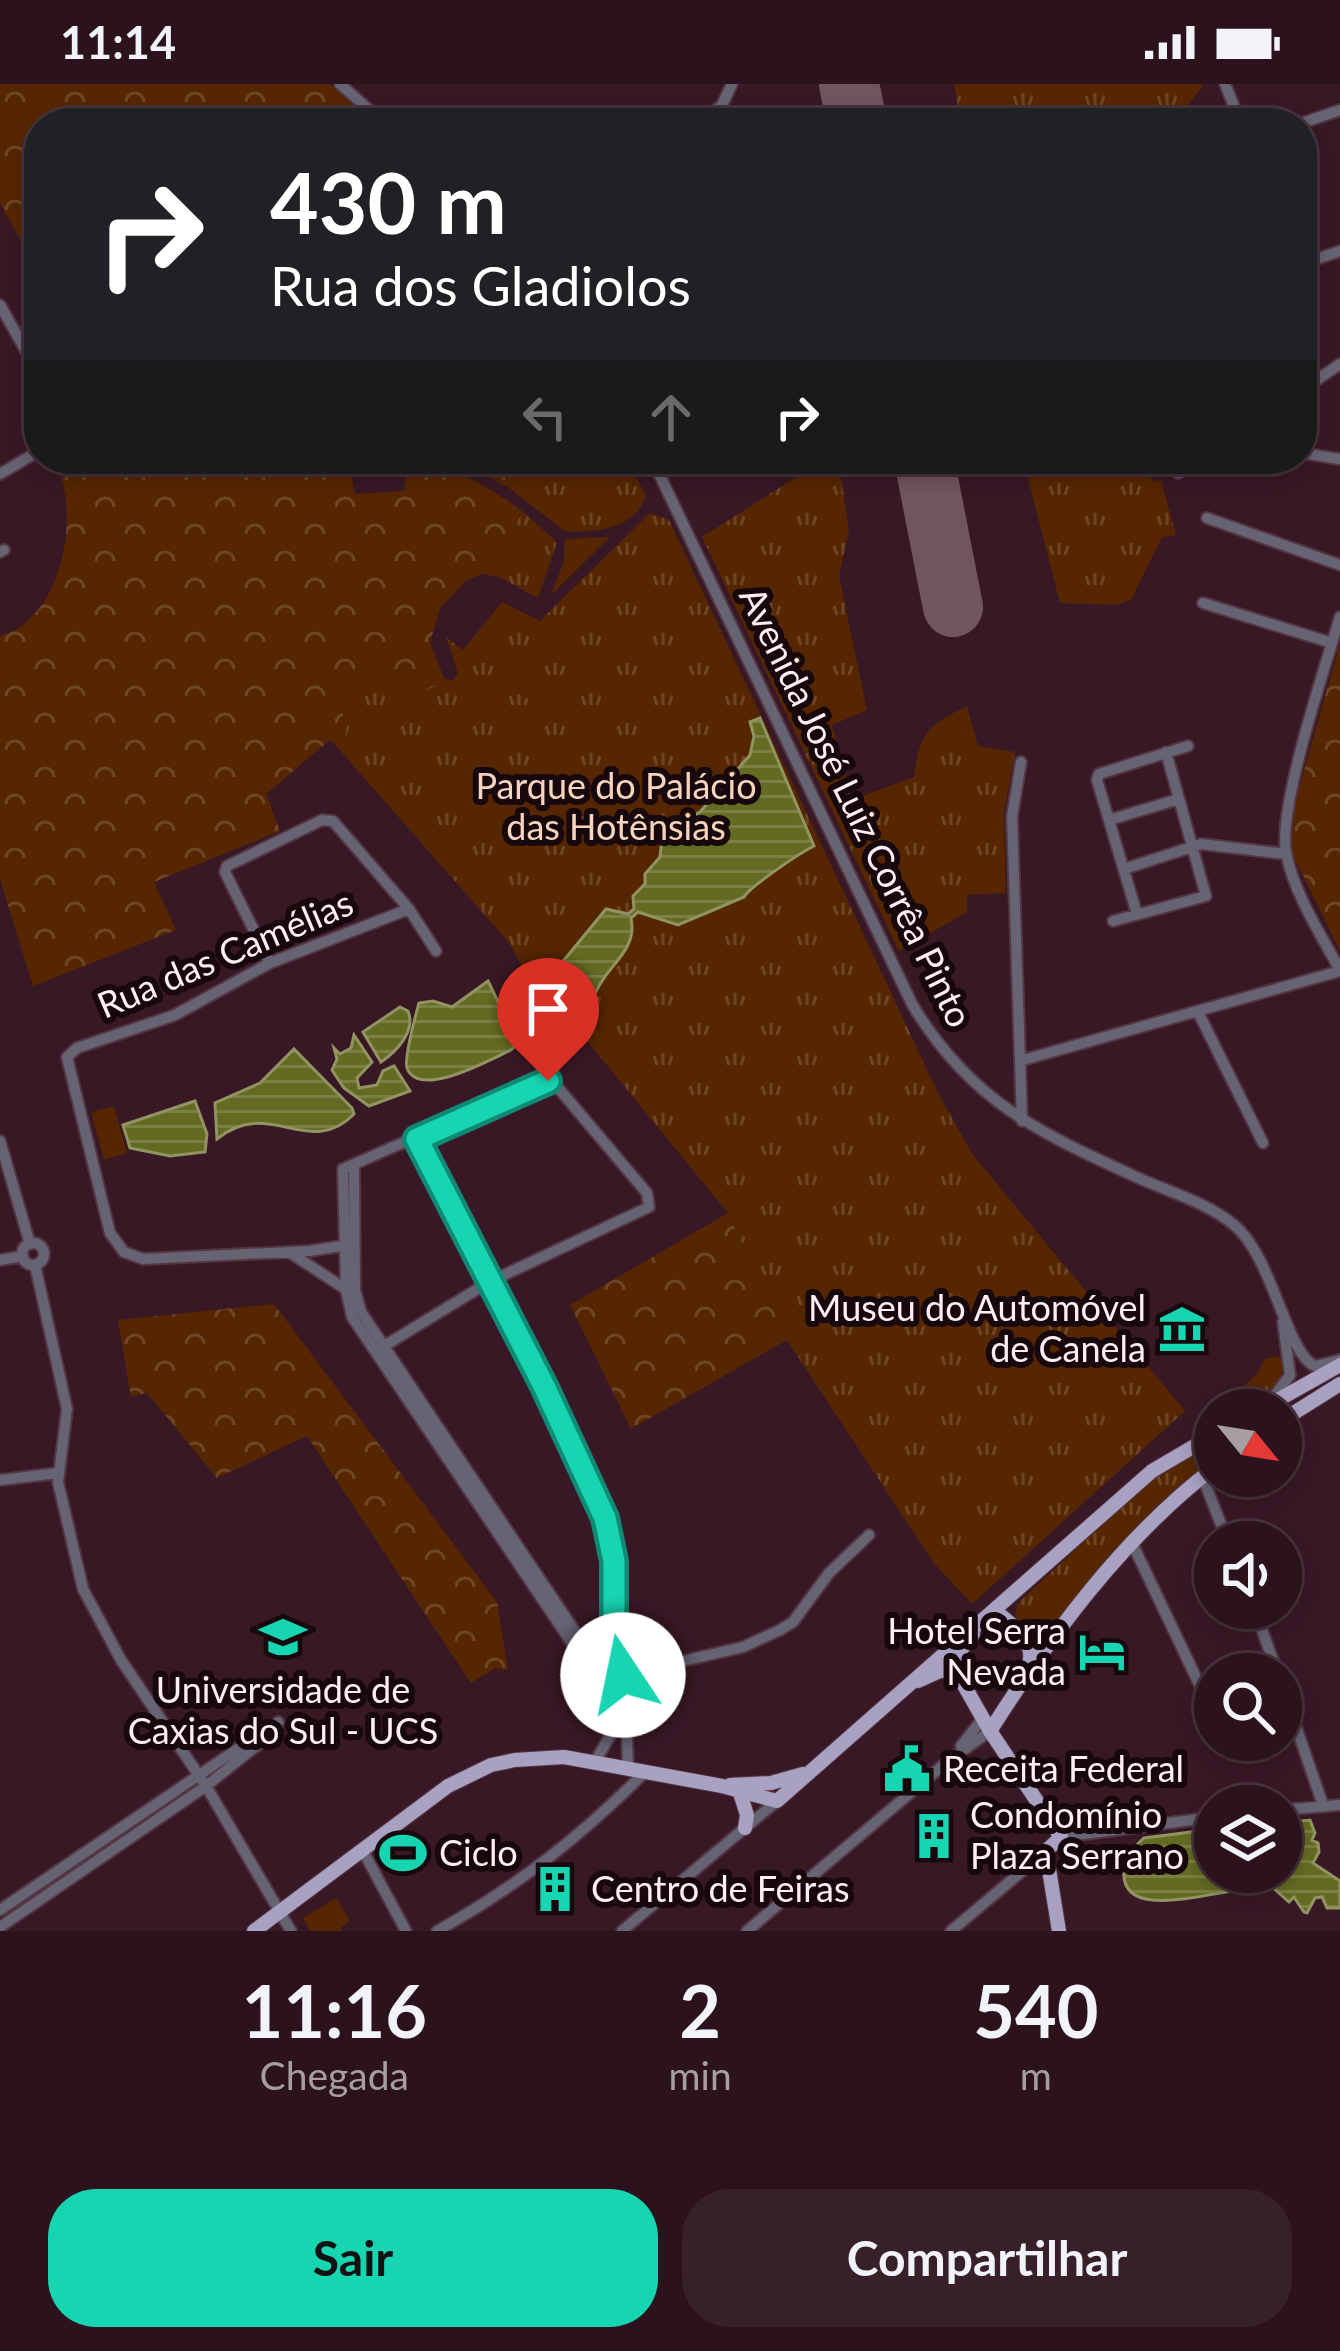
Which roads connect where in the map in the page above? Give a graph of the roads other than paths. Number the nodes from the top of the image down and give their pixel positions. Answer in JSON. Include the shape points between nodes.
{"nodes":[{"id":1,"x":340,"y":84,"type":"edge"},
{"id":2,"x":367,"y":108,"type":"edge"},
{"id":3,"x":0,"y":305,"type":"edge"},
{"id":4,"x":24,"y":347,"type":"edge"},
{"id":5,"x":659,"y":474,"type":"edge"},
{"id":6,"x":1208,"y":518,"type":"dead end"},
{"id":7,"x":1340,"y":565,"type":"edge"},
{"id":8,"x":1203,"y":603,"type":"dead end"},
{"id":9,"x":1340,"y":617,"type":"edge"},
{"id":10,"x":1332,"y":643,"type":"junction"},
{"id":11,"x":1188,"y":746,"type":"dead end"},
{"id":12,"x":1166,"y":752,"type":"junction"},
{"id":13,"x":1022,"y":762,"type":"dead end"},
{"id":14,"x":1179,"y":799,"type":"junction"},
{"id":15,"x":1109,"y":820,"type":"junction"},
{"id":16,"x":1192,"y":846,"type":"junction"},
{"id":17,"x":1286,"y":854,"type":"junction"},
{"id":18,"x":1124,"y":868,"type":"junction"},
{"id":19,"x":409,"y":909,"type":"junction"},
{"id":20,"x":1138,"y":914,"type":"junction"},
{"id":21,"x":1113,"y":921,"type":"dead end"},
{"id":22,"x":436,"y":951,"type":"dead end"},
{"id":23,"x":270,"y":963,"type":"junction"},
{"id":24,"x":1340,"y":971,"type":"edge"},
{"id":25,"x":1198,"y":1012,"type":"junction"},
{"id":26,"x":1023,"y":1060,"type":"junction"},
{"id":27,"x":1022,"y":1120,"type":"junction"},
{"id":28,"x":417,"y":1139,"type":"junction"},
{"id":29,"x":0,"y":1141,"type":"edge"},
{"id":30,"x":1263,"y":1143,"type":"dead end"},
{"id":31,"x":30,"y":1244,"type":"junction"},
{"id":32,"x":349,"y":1244,"type":"junction"},
{"id":33,"x":289,"y":1252,"type":"junction"},
{"id":34,"x":22,"y":1256,"type":"junction"},
{"id":35,"x":0,"y":1260,"type":"edge"},
{"id":36,"x":35,"y":1265,"type":"junction"},
{"id":37,"x":489,"y":1282,"type":"junction"},
{"id":38,"x":351,"y":1290,"type":"junction"},
{"id":39,"x":1279,"y":1300,"type":"junction"},
{"id":40,"x":381,"y":1348,"type":"junction"},
{"id":41,"x":1340,"y":1362,"type":"edge"},
{"id":42,"x":1340,"y":1384,"type":"edge"},
{"id":43,"x":1283,"y":1389,"type":"edge"},
{"id":44,"x":1294,"y":1389,"type":"edge"},
{"id":45,"x":1302,"y":1407,"type":"edge"},
{"id":46,"x":1194,"y":1447,"type":"edge"},
{"id":47,"x":58,"y":1473,"type":"junction"},
{"id":48,"x":0,"y":1480,"type":"edge"},
{"id":49,"x":1194,"y":1486,"type":"edge"},
{"id":50,"x":869,"y":1535,"type":"dead end"},
{"id":51,"x":1132,"y":1543,"type":"junction"},
{"id":52,"x":1048,"y":1565,"type":"junction"},
{"id":53,"x":995,"y":1611,"type":"junction"},
{"id":54,"x":1071,"y":1618,"type":"junction"},
{"id":55,"x":1017,"y":1628,"type":"junction"},
{"id":56,"x":1027,"y":1642,"type":"junction"},
{"id":57,"x":614,"y":1656,"type":"junction"},
{"id":58,"x":597,"y":1665,"type":"junction"},
{"id":59,"x":956,"y":1671,"type":"junction"},
{"id":60,"x":1194,"y":1673,"type":"edge"},
{"id":61,"x":618,"y":1679,"type":"junction"},
{"id":62,"x":1022,"y":1684,"type":"junction"},
{"id":63,"x":904,"y":1690,"type":"junction"},
{"id":64,"x":973,"y":1698,"type":"junction"},
{"id":65,"x":1009,"y":1701,"type":"junction"},
{"id":66,"x":987,"y":1725,"type":"junction"},
{"id":67,"x":1302,"y":1744,"type":"edge"},
{"id":68,"x":595,"y":1762,"type":"junction"},
{"id":69,"x":628,"y":1768,"type":"junction"},
{"id":70,"x":813,"y":1770,"type":"junction"},
{"id":71,"x":645,"y":1772,"type":"junction"},
{"id":72,"x":198,"y":1774,"type":"junction"},
{"id":73,"x":206,"y":1786,"type":"junction"},
{"id":74,"x":722,"y":1786,"type":"junction"},
{"id":75,"x":740,"y":1793,"type":"junction"},
{"id":76,"x":777,"y":1801,"type":"junction"},
{"id":77,"x":1323,"y":1804,"type":"junction"},
{"id":78,"x":1340,"y":1805,"type":"edge"},
{"id":79,"x":1302,"y":1807,"type":"edge"},
{"id":80,"x":1194,"y":1820,"type":"edge"},
{"id":81,"x":745,"y":1828,"type":"junction"},
{"id":82,"x":1061,"y":1838,"type":"junction"},
{"id":83,"x":363,"y":1851,"type":"junction"},
{"id":84,"x":1046,"y":1851,"type":"junction"},
{"id":85,"x":280,"y":1912,"type":"junction"},
{"id":86,"x":1,"y":1919,"type":"edge"},
{"id":87,"x":254,"y":1931,"type":"edge"},
{"id":88,"x":291,"y":1931,"type":"edge"},
{"id":89,"x":406,"y":1931,"type":"edge"},
{"id":90,"x":437,"y":1931,"type":"edge"},
{"id":91,"x":622,"y":1931,"type":"edge"},
{"id":92,"x":747,"y":1931,"type":"edge"},
{"id":93,"x":951,"y":1931,"type":"edge"},
{"id":94,"x":1060,"y":1931,"type":"edge"}],
"edges":[{"from":1,"to":2,"type":"street"},
{"from":3,"to":4,"type":"street"},
{"from":5,"to":27,"type":"street","name":"Avenida José Luiz Corrêa Pinto","via":[[912,1004],[952,1063]]},
{"from":6,"to":7,"type":"street"},
{"from":8,"to":10,"type":"street"},
{"from":9,"to":10,"type":"street"},
{"from":10,"to":17,"type":"street","via":[[1287,819]]},
{"from":11,"to":12,"type":"street"},
{"from":12,"to":14,"type":"street"},
{"from":12,"to":15,"type":"street","via":[[1099,774]]},
{"from":13,"to":26,"type":"street","via":[[1012,817]]},
{"from":14,"to":15,"type":"street"},
{"from":14,"to":16,"type":"street"},
{"from":15,"to":18,"type":"street"},
{"from":16,"to":17,"type":"street"},
{"from":16,"to":18,"type":"street"},
{"from":16,"to":20,"type":"street","via":[[1206,896]]},
{"from":17,"to":24,"type":"street"},
{"from":18,"to":20,"type":"street"},
{"from":19,"to":22,"type":"street"},
{"from":19,"to":23,"type":"street","name":"Rua das Camélias"},
{"from":19,"to":23,"type":"street","via":[[328,819],[227,866]]},
{"from":20,"to":21,"type":"street"},
{"from":23,"to":33,"type":"street","name":"Rua das Camélias","via":[[175,1015],[67,1057],[120,1249],[143,1259]]},
{"from":24,"to":25,"type":"street"},
{"from":25,"to":26,"type":"street"},
{"from":25,"to":30,"type":"street"},
{"from":26,"to":27,"type":"street"},
{"from":27,"to":39,"type":"street","name":"Avenida José Luiz Corrêa Pinto","via":[[1226,1219],[1264,1262]]},
{"from":28,"to":32,"type":"street","via":[[349,1167]]},
{"from":28,"to":37,"type":"street"},
{"from":28,"to":37,"type":"street","via":[[551,1082],[647,1193],[650,1205]]},
{"from":29,"to":31,"type":"street"},
{"from":31,"to":34,"type":"street"},
{"from":31,"to":36,"type":"street","via":[[43,1250]]},
{"from":32,"to":33,"type":"street"},
{"from":32,"to":38,"type":"street"},
{"from":33,"to":38,"type":"street"},
{"from":34,"to":35,"type":"street"},
{"from":34,"to":36,"type":"street"},
{"from":36,"to":47,"type":"street","via":[[67,1408]]},
{"from":37,"to":40,"type":"street"},
{"from":37,"to":57,"type":"street","via":[[605,1518],[614,1561]]},
{"from":38,"to":40,"type":"street"},
{"from":39,"to":41,"type":"street","name":"Avenida José Luiz Corrêa Pinto","via":[[1306,1362]]},
{"from":39,"to":43,"type":"street","name":"Avenida José Luiz Corrêa Pinto","via":[[1290,1375]]},
{"from":40,"to":58,"type":"street","via":[[578,1652]]},
{"from":41,"to":44,"type":"main road"},
{"from":42,"to":45,"type":"main road"},
{"from":46,"to":52,"type":"main road","via":[[1152,1472]]},
{"from":47,"to":48,"type":"street"},
{"from":47,"to":72,"type":"street","via":[[95,1615]]},
{"from":49,"to":51,"type":"main road"},
{"from":50,"to":61,"type":"street","via":[[780,1630]]},
{"from":51,"to":54,"type":"main road"},
{"from":51,"to":60,"type":"street"},
{"from":52,"to":53,"type":"main road"},
{"from":52,"to":55,"type":"main road","via":[[1012,1609]]},
{"from":53,"to":55,"type":"main road"},
{"from":53,"to":59,"type":"main road","via":[[967,1640]]},
{"from":53,"to":63,"type":"main road"},
{"from":54,"to":56,"type":"main road","via":[[1045,1644]]},
{"from":54,"to":62,"type":"main road"},
{"from":55,"to":56,"type":"main road"},
{"from":56,"to":62,"type":"main road","via":[[1033,1656]]},
{"from":57,"to":58,"type":"street"},
{"from":57,"to":61,"type":"street","via":[[622,1664]]},
{"from":58,"to":61,"type":"street","via":[[602,1682]]},
{"from":59,"to":63,"type":"main road"},
{"from":59,"to":64,"type":"main road"},
{"from":61,"to":68,"type":"street","via":[[615,1727]]},
{"from":61,"to":69,"type":"street"},
{"from":62,"to":65,"type":"main road"},
{"from":63,"to":70,"type":"main road"},
{"from":64,"to":65,"type":"main road","via":[[989,1707]]},
{"from":64,"to":66,"type":"main road"},
{"from":65,"to":66,"type":"main road"},
{"from":66,"to":82,"type":"main road"},
{"from":66,"to":92,"type":"street"},
{"from":67,"to":77,"type":"street"},
{"from":68,"to":69,"type":"main road"},
{"from":68,"to":83,"type":"main road","via":[[540,1757],[490,1765],[448,1786]]},
{"from":69,"to":71,"type":"main road"},
{"from":70,"to":74,"type":"main road"},
{"from":70,"to":76,"type":"main road"},
{"from":71,"to":74,"type":"main road"},
{"from":71,"to":90,"type":"street","via":[[531,1874]]},
{"from":72,"to":73,"type":"street"},
{"from":72,"to":73,"type":"street","via":[[278,1722]]},
{"from":72,"to":86,"type":"street"},
{"from":73,"to":85,"type":"street"},
{"from":73,"to":86,"type":"street"},
{"from":74,"to":75,"type":"main road"},
{"from":75,"to":76,"type":"main road"},
{"from":75,"to":81,"type":"main road"},
{"from":76,"to":81,"type":"street"},
{"from":77,"to":78,"type":"street"},
{"from":77,"to":79,"type":"street"},
{"from":80,"to":82,"type":"street"},
{"from":81,"to":91,"type":"street"},
{"from":82,"to":84,"type":"main road"},
{"from":83,"to":85,"type":"main road"},
{"from":83,"to":89,"type":"street"},
{"from":84,"to":93,"type":"street"},
{"from":84,"to":94,"type":"main road"},
{"from":85,"to":87,"type":"main road"},
{"from":85,"to":88,"type":"street"}]}
